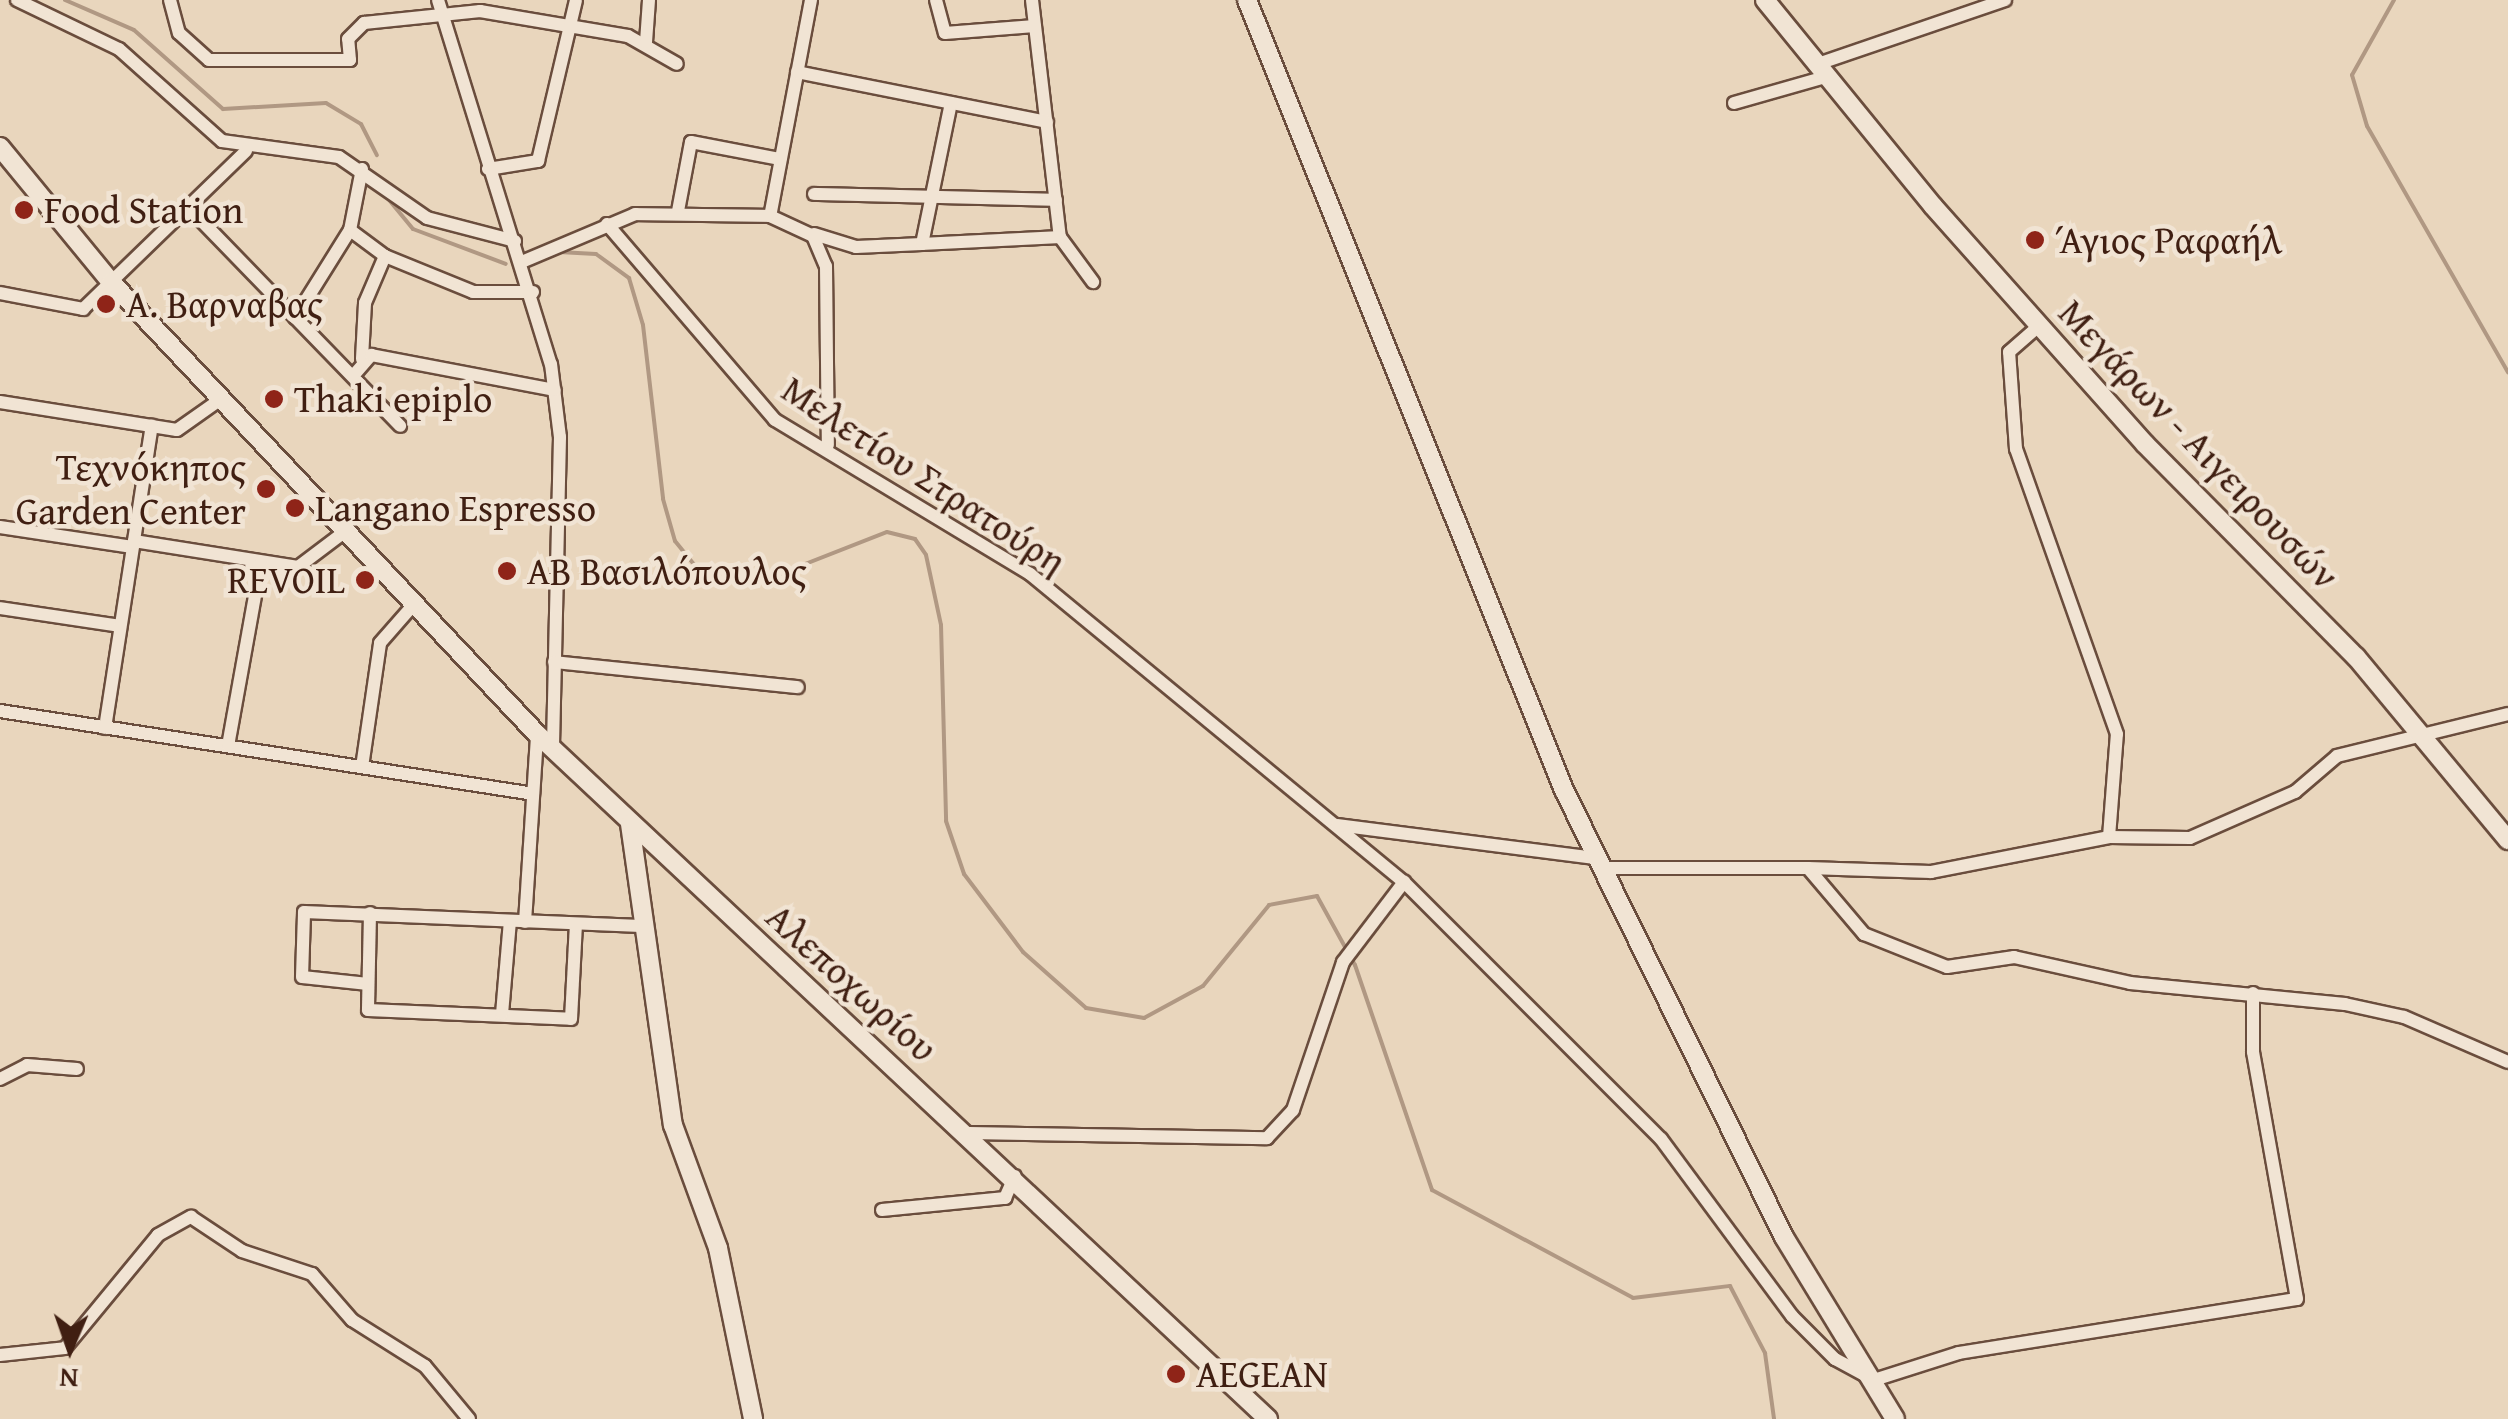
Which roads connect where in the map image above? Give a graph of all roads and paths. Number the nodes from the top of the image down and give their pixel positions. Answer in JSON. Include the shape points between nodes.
{"nodes":[{"id":1,"x":17,"y":0,"type":"edge"},
{"id":2,"x":170,"y":0,"type":"edge"},
{"id":3,"x":576,"y":0,"type":"edge"},
{"id":4,"x":648,"y":0,"type":"edge"},
{"id":5,"x":811,"y":0,"type":"edge"},
{"id":6,"x":936,"y":0,"type":"edge"},
{"id":7,"x":1032,"y":0,"type":"edge"},
{"id":8,"x":1247,"y":0,"type":"edge"},
{"id":9,"x":1765,"y":0,"type":"edge"},
{"id":10,"x":2005,"y":0,"type":"edge"},
{"id":11,"x":440,"y":6,"type":"edge"},
{"id":12,"x":1035,"y":26,"type":"junction"},
{"id":13,"x":570,"y":30,"type":"junction"},
{"id":14,"x":646,"y":42,"type":"junction"},
{"id":15,"x":676,"y":64,"type":"dead end"},
{"id":16,"x":1820,"y":71,"type":"junction"},
{"id":17,"x":796,"y":72,"type":"junction"},
{"id":18,"x":951,"y":103,"type":"junction"},
{"id":19,"x":1734,"y":103,"type":"dead end"},
{"id":20,"x":1047,"y":122,"type":"junction"},
{"id":21,"x":0,"y":147,"type":"edge"},
{"id":22,"x":246,"y":150,"type":"junction"},
{"id":23,"x":780,"y":159,"type":"junction"},
{"id":24,"x":362,"y":169,"type":"junction"},
{"id":25,"x":488,"y":169,"type":"junction"},
{"id":26,"x":814,"y":194,"type":"dead end"},
{"id":27,"x":936,"y":199,"type":"junction"},
{"id":28,"x":1056,"y":200,"type":"junction"},
{"id":29,"x":190,"y":209,"type":"junction"},
{"id":30,"x":678,"y":211,"type":"junction"},
{"id":31,"x":770,"y":216,"type":"junction"},
{"id":32,"x":607,"y":224,"type":"junction"},
{"id":33,"x":803,"y":228,"type":"junction"},
{"id":34,"x":350,"y":230,"type":"junction"},
{"id":35,"x":1060,"y":237,"type":"junction"},
{"id":36,"x":515,"y":241,"type":"junction"},
{"id":37,"x":922,"y":244,"type":"junction"},
{"id":38,"x":385,"y":256,"type":"junction"},
{"id":39,"x":524,"y":262,"type":"junction"},
{"id":40,"x":111,"y":282,"type":"junction"},
{"id":41,"x":1093,"y":282,"type":"dead end"},
{"id":42,"x":533,"y":292,"type":"junction"},
{"id":43,"x":0,"y":293,"type":"edge"},
{"id":44,"x":295,"y":318,"type":"junction"},
{"id":45,"x":2040,"y":325,"type":"junction"},
{"id":46,"x":362,"y":359,"type":"junction"},
{"id":47,"x":352,"y":376,"type":"junction"},
{"id":48,"x":554,"y":390,"type":"junction"},
{"id":49,"x":222,"y":399,"type":"junction"},
{"id":50,"x":0,"y":402,"type":"edge"},
{"id":51,"x":152,"y":426,"type":"junction"},
{"id":52,"x":400,"y":426,"type":"dead end"},
{"id":53,"x":828,"y":445,"type":"junction"},
{"id":54,"x":0,"y":527,"type":"edge"},
{"id":55,"x":346,"y":530,"type":"junction"},
{"id":56,"x":133,"y":544,"type":"junction"},
{"id":57,"x":261,"y":562,"type":"junction"},
{"id":58,"x":415,"y":603,"type":"junction"},
{"id":59,"x":0,"y":608,"type":"edge"},
{"id":60,"x":120,"y":626,"type":"junction"},
{"id":61,"x":554,"y":662,"type":"junction"},
{"id":62,"x":798,"y":687,"type":"dead end"},
{"id":63,"x":0,"y":711,"type":"edge"},
{"id":64,"x":2508,"y":714,"type":"edge"},
{"id":65,"x":105,"y":728,"type":"junction"},
{"id":66,"x":537,"y":734,"type":"junction"},
{"id":67,"x":2423,"y":741,"type":"junction"},
{"id":68,"x":228,"y":746,"type":"junction"},
{"id":69,"x":553,"y":750,"type":"junction"},
{"id":70,"x":362,"y":766,"type":"junction"},
{"id":71,"x":528,"y":793,"type":"junction"},
{"id":72,"x":1330,"y":823,"type":"junction"},
{"id":73,"x":630,"y":824,"type":"junction"},
{"id":74,"x":2109,"y":837,"type":"junction"},
{"id":75,"x":2508,"y":840,"type":"edge"},
{"id":76,"x":1598,"y":863,"type":"junction"},
{"id":77,"x":1808,"y":868,"type":"junction"},
{"id":78,"x":1404,"y":882,"type":"junction"},
{"id":79,"x":370,"y":913,"type":"junction"},
{"id":80,"x":517,"y":922,"type":"junction"},
{"id":81,"x":576,"y":925,"type":"junction"},
{"id":82,"x":641,"y":926,"type":"junction"},
{"id":83,"x":368,"y":984,"type":"junction"},
{"id":84,"x":2253,"y":993,"type":"junction"},
{"id":85,"x":502,"y":1014,"type":"junction"},
{"id":86,"x":2508,"y":1062,"type":"edge"},
{"id":87,"x":77,"y":1069,"type":"dead end"},
{"id":88,"x":0,"y":1079,"type":"edge"},
{"id":89,"x":969,"y":1133,"type":"junction"},
{"id":90,"x":1015,"y":1176,"type":"junction"},
{"id":91,"x":882,"y":1210,"type":"dead end"},
{"id":92,"x":0,"y":1354,"type":"edge"},
{"id":93,"x":1874,"y":1380,"type":"junction"},
{"id":94,"x":470,"y":1419,"type":"edge"},
{"id":95,"x":753,"y":1419,"type":"edge"},
{"id":96,"x":1268,"y":1419,"type":"edge"},
{"id":97,"x":1894,"y":1419,"type":"edge"}],
"edges":[{"from":1,"to":22,"type":"street","via":[[120,49],[213,135]]},
{"from":2,"to":11,"type":"street","via":[[178,33],[209,60],[350,60],[348,39],[364,23]]},
{"from":3,"to":13,"type":"street"},
{"from":4,"to":14,"type":"street"},
{"from":5,"to":17,"type":"street"},
{"from":6,"to":12,"type":"street","via":[[945,33]]},
{"from":7,"to":12,"type":"street"},
{"from":8,"to":76,"type":"main road"},
{"from":9,"to":16,"type":"main road","name":"Μεγάρων - Αιγειρουσών"},
{"from":10,"to":16,"type":"street"},
{"from":11,"to":13,"type":"street"},
{"from":11,"to":25,"type":"street"},
{"from":12,"to":20,"type":"street"},
{"from":13,"to":14,"type":"street"},
{"from":13,"to":25,"type":"street","via":[[538,161]]},
{"from":14,"to":15,"type":"street"},
{"from":16,"to":19,"type":"street"},
{"from":16,"to":45,"type":"main road","name":"Μεγάρων - Αιγειρουσών"},
{"from":17,"to":18,"type":"street"},
{"from":17,"to":23,"type":"street"},
{"from":18,"to":20,"type":"street"},
{"from":18,"to":27,"type":"street"},
{"from":20,"to":28,"type":"street"},
{"from":21,"to":40,"type":"main road"},
{"from":22,"to":24,"type":"street","via":[[313,150]]},
{"from":22,"to":29,"type":"street"},
{"from":23,"to":30,"type":"street","via":[[692,142]]},
{"from":23,"to":31,"type":"street"},
{"from":24,"to":34,"type":"street"},
{"from":24,"to":36,"type":"street","via":[[426,218]]},
{"from":25,"to":36,"type":"street"},
{"from":26,"to":27,"type":"street"},
{"from":27,"to":28,"type":"street"},
{"from":27,"to":37,"type":"street"},
{"from":28,"to":35,"type":"street"},
{"from":29,"to":40,"type":"street"},
{"from":29,"to":44,"type":"street"},
{"from":30,"to":31,"type":"street"},
{"from":30,"to":32,"type":"street"},
{"from":31,"to":33,"type":"street"},
{"from":32,"to":39,"type":"street"},
{"from":32,"to":53,"type":"street","name":"Μελετίου Στρατούρη","via":[[767,413]]},
{"from":33,"to":37,"type":"street","via":[[856,247]]},
{"from":33,"to":53,"type":"street","via":[[826,266]]},
{"from":34,"to":38,"type":"street"},
{"from":34,"to":44,"type":"street"},
{"from":35,"to":37,"type":"street"},
{"from":35,"to":41,"type":"street"},
{"from":36,"to":39,"type":"street"},
{"from":38,"to":42,"type":"street","via":[[473,292]]},
{"from":38,"to":46,"type":"street","via":[[364,304]]},
{"from":39,"to":42,"type":"street"},
{"from":40,"to":43,"type":"street","via":[[83,310]]},
{"from":40,"to":49,"type":"main road"},
{"from":42,"to":48,"type":"street"},
{"from":44,"to":47,"type":"street"},
{"from":45,"to":67,"type":"main road","name":"Μεγάρων - Αιγειρουσών","via":[[2343,643]]},
{"from":45,"to":74,"type":"street","via":[[2010,352],[2016,449],[2117,734]]},
{"from":46,"to":47,"type":"street"},
{"from":46,"to":48,"type":"street"},
{"from":47,"to":52,"type":"street"},
{"from":48,"to":61,"type":"street"},
{"from":49,"to":51,"type":"street","via":[[185,430]]},
{"from":49,"to":55,"type":"main road"},
{"from":50,"to":51,"type":"street"},
{"from":51,"to":56,"type":"street"},
{"from":53,"to":72,"type":"street","name":"Μελετίου Στρατούρη","via":[[1030,574]]},
{"from":54,"to":56,"type":"street"},
{"from":55,"to":57,"type":"street","via":[[308,566]]},
{"from":55,"to":58,"type":"main road","name":"Αλεποχωρίου"},
{"from":56,"to":57,"type":"street"},
{"from":56,"to":60,"type":"street"},
{"from":57,"to":68,"type":"street"},
{"from":58,"to":66,"type":"main road","name":"Αλεποχωρίου"},
{"from":58,"to":70,"type":"street","via":[[380,644]]},
{"from":59,"to":60,"type":"street"},
{"from":60,"to":65,"type":"street"},
{"from":61,"to":62,"type":"street"},
{"from":61,"to":69,"type":"street"},
{"from":63,"to":65,"type":"street"},
{"from":64,"to":67,"type":"street"},
{"from":65,"to":68,"type":"street"},
{"from":66,"to":69,"type":"main road","name":"Αλεποχωρίου"},
{"from":66,"to":71,"type":"street"},
{"from":67,"to":74,"type":"street","via":[[2337,756],[2295,792],[2190,838]]},
{"from":67,"to":75,"type":"main road","name":"Μεγάρων - Αιγειρουσών"},
{"from":68,"to":70,"type":"street"},
{"from":69,"to":73,"type":"main road","name":"Αλεποχωρίου"},
{"from":70,"to":71,"type":"street"},
{"from":71,"to":80,"type":"street"},
{"from":72,"to":76,"type":"street"},
{"from":72,"to":78,"type":"street","name":"Μελετίου Στρατούρη"},
{"from":73,"to":82,"type":"main road"},
{"from":73,"to":89,"type":"main road","name":"Αλεποχωρίου"},
{"from":74,"to":77,"type":"street","via":[[1930,872]]},
{"from":76,"to":77,"type":"street"},
{"from":76,"to":93,"type":"main road","via":[[1784,1237]]},
{"from":77,"to":84,"type":"street","via":[[1864,934],[1947,966],[2014,957],[2130,983]]},
{"from":78,"to":89,"type":"street","via":[[1344,962],[1293,1110],[1267,1138]]},
{"from":78,"to":93,"type":"street","name":"Μελετίου Στρατούρη","via":[[1661,1139],[1792,1316],[1835,1359]]},
{"from":79,"to":80,"type":"street"},
{"from":79,"to":83,"type":"street"},
{"from":79,"to":83,"type":"street","via":[[304,912],[300,971],[306,980]]},
{"from":80,"to":81,"type":"street"},
{"from":80,"to":85,"type":"street"},
{"from":81,"to":82,"type":"street"},
{"from":81,"to":85,"type":"street","via":[[571,1018]]},
{"from":82,"to":95,"type":"main road","via":[[673,1125],[718,1248]]},
{"from":83,"to":85,"type":"street","via":[[368,1010]]},
{"from":84,"to":86,"type":"street","via":[[2404,1017]]},
{"from":84,"to":93,"type":"street","via":[[2253,1052],[2297,1299],[1959,1353]]},
{"from":87,"to":88,"type":"street","via":[[26,1065]]},
{"from":89,"to":90,"type":"main road","name":"Αλεποχωρίου"},
{"from":90,"to":91,"type":"street","via":[[1005,1198]]},
{"from":90,"to":96,"type":"main road","name":"Αλεποχωρίου"},
{"from":92,"to":94,"type":"street","via":[[65,1348],[158,1235],[191,1217],[242,1251],[312,1274],[352,1320],[425,1366]]},
{"from":93,"to":97,"type":"main road"}]}
